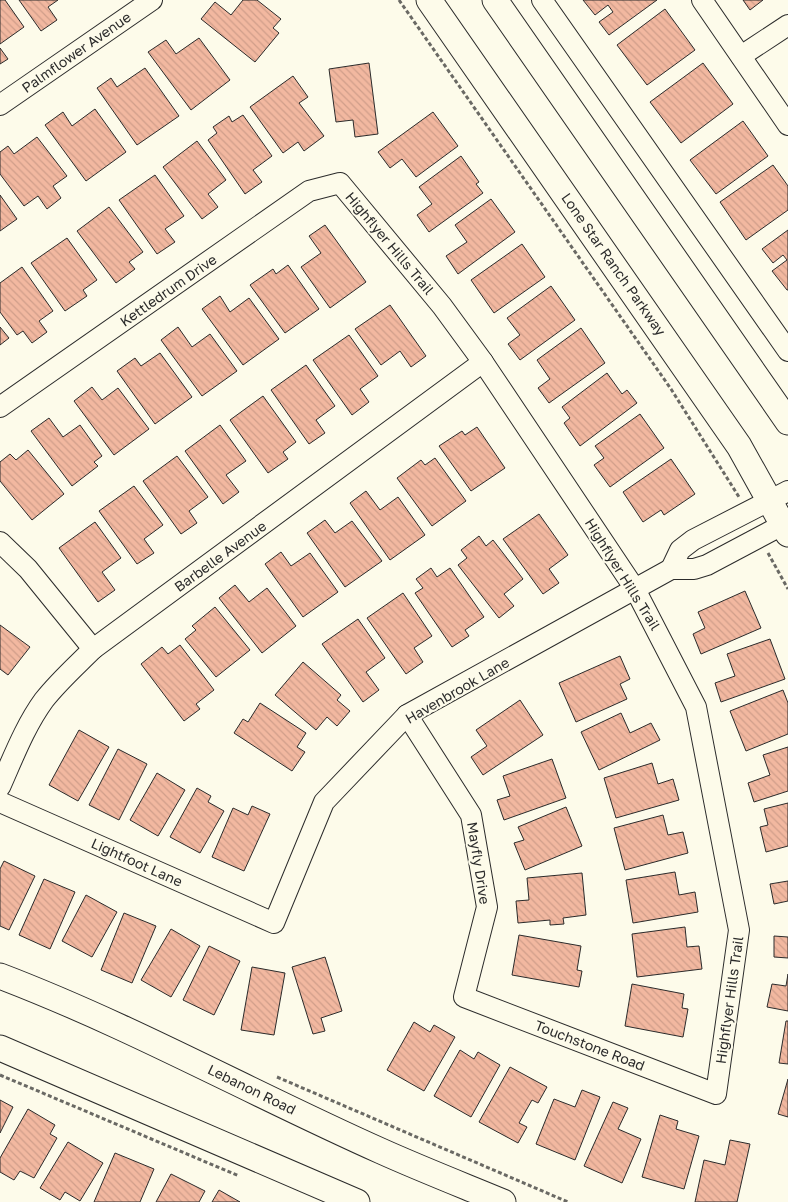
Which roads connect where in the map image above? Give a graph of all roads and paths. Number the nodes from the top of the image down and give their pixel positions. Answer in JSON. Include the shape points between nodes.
{"nodes":[{"id":1,"x":152,"y":0,"type":"edge"},
{"id":2,"x":399,"y":0,"type":"edge"},
{"id":3,"x":429,"y":0,"type":"edge"},
{"id":4,"x":495,"y":0,"type":"edge"},
{"id":5,"x":542,"y":0,"type":"edge"},
{"id":6,"x":702,"y":0,"type":"edge"},
{"id":7,"x":788,"y":25,"type":"edge"},
{"id":8,"x":740,"y":56,"type":"junction"},
{"id":9,"x":0,"y":105,"type":"edge"},
{"id":10,"x":788,"y":125,"type":"edge"},
{"id":11,"x":340,"y":182,"type":"joint"},
{"id":12,"x":788,"y":350,"type":"edge"},
{"id":13,"x":483,"y":362,"type":"junction"},
{"id":14,"x":0,"y":407,"type":"edge"},
{"id":15,"x":788,"y":422,"type":"edge"},
{"id":16,"x":779,"y":495,"type":"edge"},
{"id":17,"x":748,"y":512,"type":"junction"},
{"id":18,"x":786,"y":527,"type":"edge"},
{"id":19,"x":759,"y":537,"type":"junction"},
{"id":20,"x":0,"y":542,"type":"edge"},
{"id":21,"x":671,"y":569,"type":"junction"},
{"id":22,"x":788,"y":588,"type":"edge"},
{"id":23,"x":635,"y":589,"type":"junction"},
{"id":24,"x":93,"y":650,"type":"junction"},
{"id":25,"x":407,"y":715,"type":"junction"},
{"id":26,"x":0,"y":788,"type":"edge"},
{"id":27,"x":0,"y":802,"type":"edge"},
{"id":28,"x":274,"y":923,"type":"joint"},
{"id":29,"x":0,"y":976,"type":"edge"},
{"id":30,"x":464,"y":997,"type":"joint"},
{"id":31,"x":0,"y":1048,"type":"edge"},
{"id":32,"x":0,"y":1075,"type":"edge"},
{"id":33,"x":716,"y":1094,"type":"joint"},
{"id":34,"x":242,"y":1178,"type":"dead end"},
{"id":35,"x":357,"y":1202,"type":"edge"},
{"id":36,"x":503,"y":1202,"type":"edge"}],
"edges":[{"from":1,"to":9,"type":"street","name":"Palmflower Avenue"},
{"from":2,"to":17,"type":"path","via":[[671,389]]},
{"from":3,"to":16,"type":"main road","name":"Lone Star Ranch Parkway","via":[[739,446]]},
{"from":4,"to":15,"type":"main road"},
{"from":5,"to":12,"type":"street"},
{"from":6,"to":8,"type":"street"},
{"from":7,"to":8,"type":"street"},
{"from":8,"to":10,"type":"street"},
{"from":11,"to":13,"type":"street","name":"Highflyer Hills Trail","via":[[442,306]]},
{"from":11,"to":14,"type":"street","name":"Kettledrum Drive","via":[[309,191]]},
{"from":13,"to":23,"type":"street","name":"Highflyer Hills Trail"},
{"from":13,"to":24,"type":"street","name":"Barbelle Avenue"},
{"from":16,"to":17,"type":"street"},
{"from":16,"to":18,"type":"main road","name":"Lone Star Ranch Parkway"},
{"from":17,"to":21,"type":"street","via":[[693,540],[680,550]]},
{"from":18,"to":19,"type":"street","name":"Havenbrook Lane"},
{"from":19,"to":21,"type":"street","name":"Havenbrook Lane","via":[[708,565]]},
{"from":19,"to":22,"type":"path"},
{"from":20,"to":24,"type":"street","via":[[28,569]]},
{"from":21,"to":23,"type":"street","name":"Havenbrook Lane"},
{"from":23,"to":25,"type":"street","name":"Havenbrook Lane"},
{"from":23,"to":33,"type":"street","name":"Highflyer Hills Trail","via":[[696,707],[739,930]]},
{"from":24,"to":26,"type":"street","name":"Barbelle Avenue","via":[[44,701],[27,727]]},
{"from":25,"to":28,"type":"street","name":"Havenbrook Lane","via":[[324,802]]},
{"from":25,"to":30,"type":"street","name":"Mayfly Drive","via":[[471,815],[488,907]]},
{"from":27,"to":28,"type":"street","name":"Lightfoot Lane"},
{"from":29,"to":36,"type":"main road","name":"Lebanon Road","via":[[194,1062],[380,1151]]},
{"from":30,"to":33,"type":"street","name":"Touchstone Road"},
{"from":31,"to":35,"type":"main road"},
{"from":32,"to":34,"type":"path"}]}
